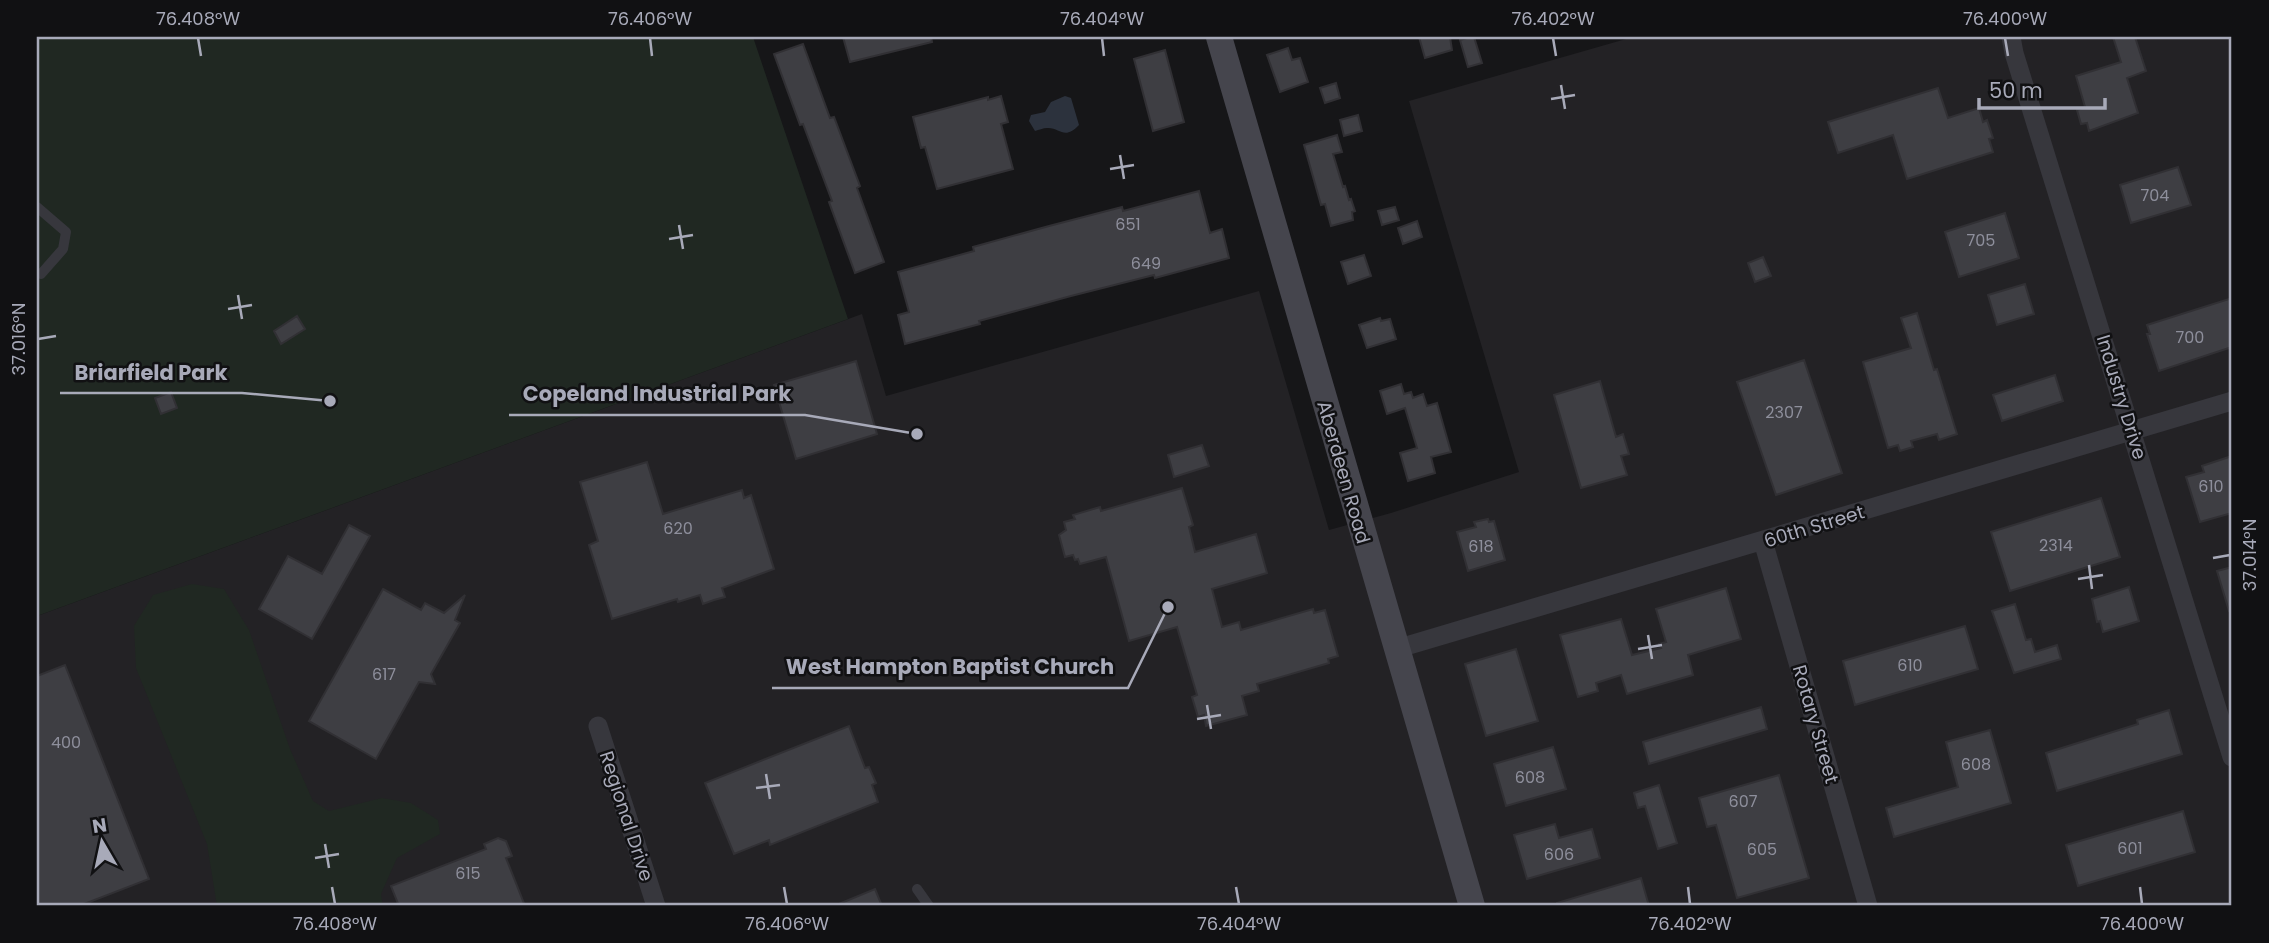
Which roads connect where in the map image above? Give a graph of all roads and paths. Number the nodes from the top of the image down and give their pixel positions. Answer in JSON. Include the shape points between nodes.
{"nodes":[{"id":1,"x":1219,"y":37,"type":"edge"},
{"id":2,"x":2011,"y":37,"type":"edge"},
{"id":3,"x":37,"y":207,"type":"edge"},
{"id":4,"x":41,"y":274,"type":"dead end"},
{"id":5,"x":2232,"y":401,"type":"edge"},
{"id":6,"x":2133,"y":431,"type":"junction"},
{"id":7,"x":1763,"y":541,"type":"junction"},
{"id":8,"x":1396,"y":649,"type":"junction"},
{"id":9,"x":598,"y":726,"type":"dead end"},
{"id":10,"x":2232,"y":757,"type":"edge"},
{"id":11,"x":917,"y":889,"type":"dead end"},
{"id":12,"x":656,"y":906,"type":"edge"},
{"id":13,"x":929,"y":906,"type":"edge"},
{"id":14,"x":1472,"y":906,"type":"edge"},
{"id":15,"x":1868,"y":906,"type":"edge"}],
"edges":[{"from":1,"to":8,"type":"main road","name":"Aberdeen Road"},
{"from":2,"to":6,"type":"street","name":"Industry Drive"},
{"from":3,"to":4,"type":"lane","via":[[66,232],[63,249]]},
{"from":5,"to":6,"type":"street","name":"60th Street"},
{"from":6,"to":7,"type":"street","name":"60th Street"},
{"from":6,"to":10,"type":"street","name":"Industry Drive"},
{"from":7,"to":8,"type":"street","name":"60th Street"},
{"from":7,"to":15,"type":"street","name":"Rotary Street"},
{"from":8,"to":14,"type":"main road","name":"Aberdeen Road"},
{"from":9,"to":12,"type":"street","name":"Regional Drive"},
{"from":11,"to":13,"type":"lane"}]}
